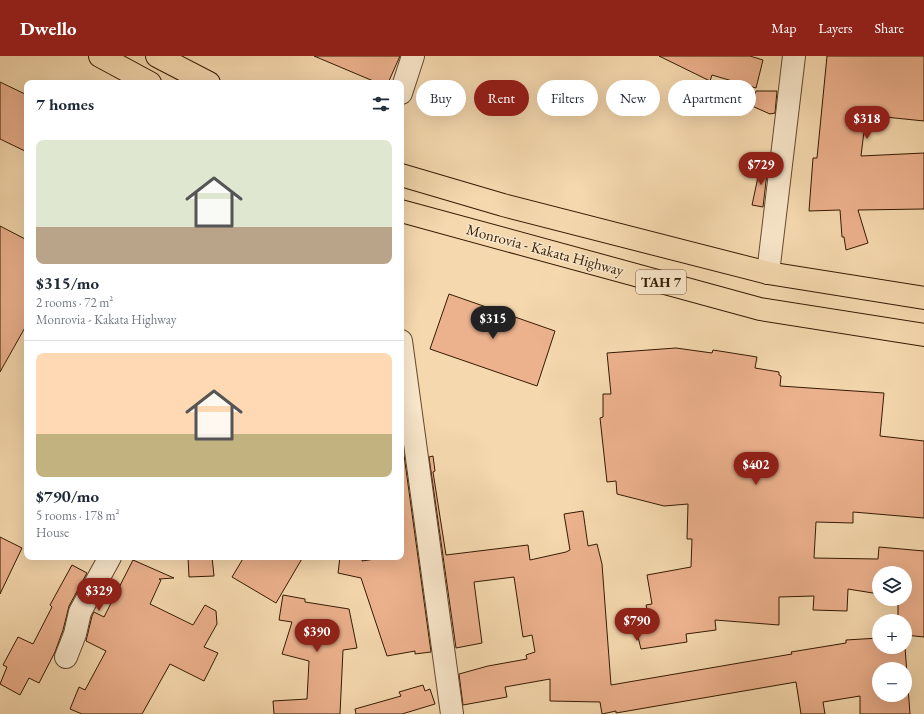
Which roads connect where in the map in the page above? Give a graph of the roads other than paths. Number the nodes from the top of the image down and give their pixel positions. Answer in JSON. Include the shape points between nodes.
{"nodes":[{"id":1,"x":100,"y":56,"type":"edge"},
{"id":2,"x":157,"y":56,"type":"edge"},
{"id":3,"x":412,"y":56,"type":"edge"},
{"id":4,"x":794,"y":56,"type":"edge"},
{"id":5,"x":144,"y":80,"type":"edge"},
{"id":6,"x":203,"y":80,"type":"edge"},
{"id":7,"x":404,"y":83,"type":"edge"},
{"id":8,"x":404,"y":176,"type":"edge"},
{"id":9,"x":404,"y":212,"type":"edge"},
{"id":10,"x":768,"y":273,"type":"junction"},
{"id":11,"x":924,"y":298,"type":"edge"},
{"id":12,"x":924,"y":335,"type":"edge"},
{"id":13,"x":404,"y":363,"type":"edge"},
{"id":14,"x":108,"y":560,"type":"edge"},
{"id":15,"x":66,"y":657,"type":"dead end"},
{"id":16,"x":452,"y":714,"type":"edge"}],
"edges":[{"from":1,"to":5,"type":"highway"},
{"from":2,"to":6,"type":"highway"},
{"from":3,"to":7,"type":"street"},
{"from":4,"to":10,"type":"street"},
{"from":8,"to":10,"type":"highway","number":"TAH 7","via":[[503,205]]},
{"from":9,"to":12,"type":"highway","name":"Monrovia - Kakata Highway","number":"TAH 7","via":[[760,309]]},
{"from":10,"to":11,"type":"highway","number":"TAH 7"},
{"from":13,"to":16,"type":"street"},
{"from":14,"to":15,"type":"street","via":[[80,612]]}]}
